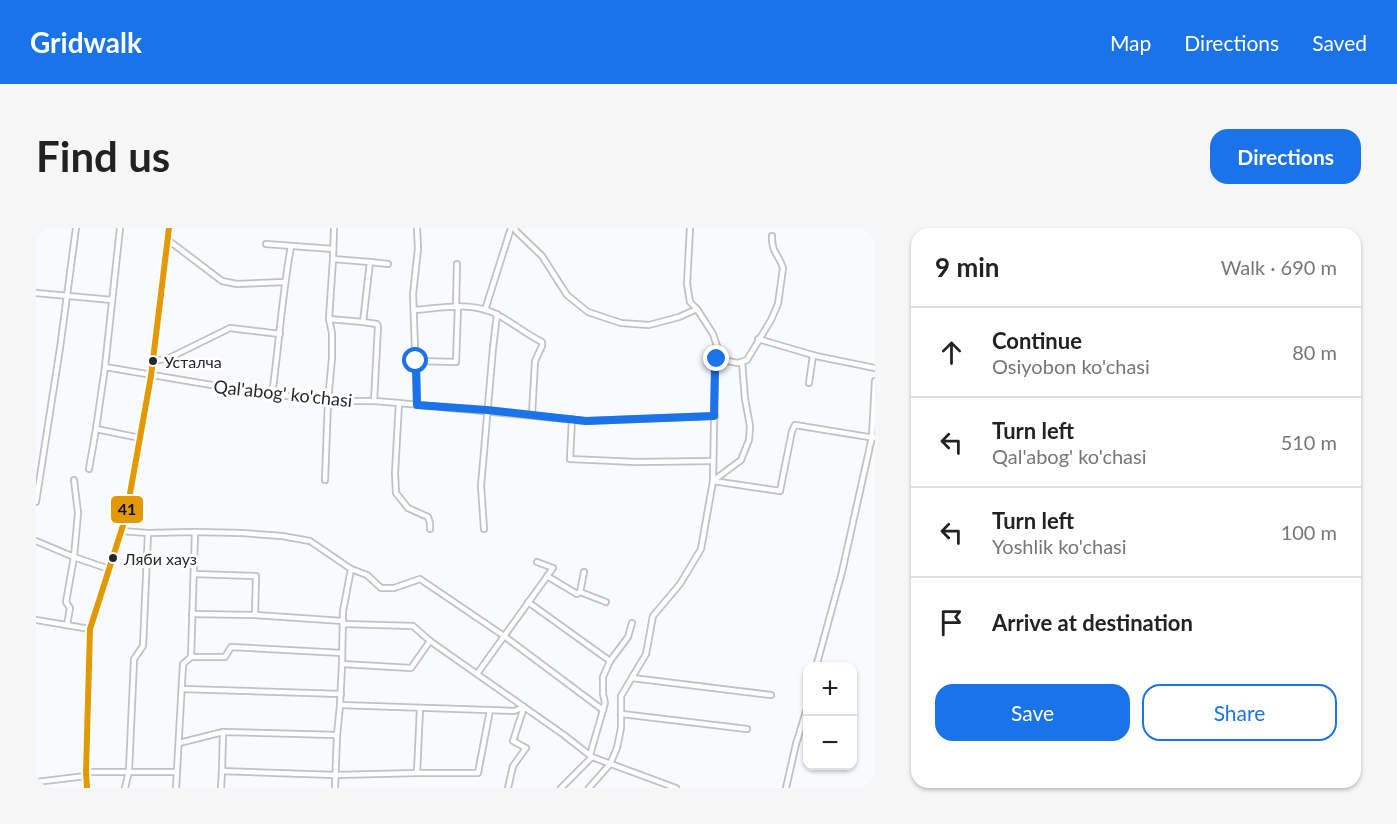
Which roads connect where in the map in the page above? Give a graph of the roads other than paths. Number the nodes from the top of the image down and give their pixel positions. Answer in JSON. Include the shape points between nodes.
{"nodes":[{"id":1,"x":76,"y":228,"type":"edge"},
{"id":2,"x":120,"y":228,"type":"edge"},
{"id":3,"x":170,"y":228,"type":"edge"},
{"id":4,"x":333,"y":228,"type":"edge"},
{"id":5,"x":417,"y":228,"type":"edge"},
{"id":6,"x":513,"y":228,"type":"edge"},
{"id":7,"x":690,"y":228,"type":"edge"},
{"id":8,"x":772,"y":236,"type":"dead end"},
{"id":9,"x":168,"y":240,"type":"junction"},
{"id":10,"x":266,"y":244,"type":"dead end"},
{"id":11,"x":291,"y":246,"type":"junction"},
{"id":12,"x":333,"y":249,"type":"junction"},
{"id":13,"x":333,"y":259,"type":"junction"},
{"id":14,"x":370,"y":262,"type":"junction"},
{"id":15,"x":388,"y":264,"type":"dead end"},
{"id":16,"x":457,"y":264,"type":"dead end"},
{"id":17,"x":285,"y":282,"type":"junction"},
{"id":18,"x":36,"y":293,"type":"edge"},
{"id":19,"x":67,"y":297,"type":"junction"},
{"id":20,"x":112,"y":300,"type":"junction"},
{"id":21,"x":457,"y":306,"type":"junction"},
{"id":22,"x":485,"y":309,"type":"junction"},
{"id":23,"x":697,"y":309,"type":"junction"},
{"id":24,"x":414,"y":310,"type":"junction"},
{"id":25,"x":497,"y":314,"type":"junction"},
{"id":26,"x":329,"y":319,"type":"junction"},
{"id":27,"x":363,"y":322,"type":"junction"},
{"id":28,"x":280,"y":334,"type":"junction"},
{"id":29,"x":758,"y":339,"type":"junction"},
{"id":30,"x":813,"y":355,"type":"junction"},
{"id":31,"x":717,"y":359,"type":"junction"},
{"id":32,"x":153,"y":361,"type":"junction"},
{"id":33,"x":416,"y":361,"type":"junction"},
{"id":34,"x":742,"y":362,"type":"junction"},
{"id":35,"x":105,"y":367,"type":"junction"},
{"id":36,"x":875,"y":368,"type":"edge"},
{"id":37,"x":151,"y":376,"type":"junction"},
{"id":38,"x":875,"y":381,"type":"edge"},
{"id":39,"x":810,"y":383,"type":"dead end"},
{"id":40,"x":272,"y":395,"type":"junction"},
{"id":41,"x":328,"y":401,"type":"junction"},
{"id":42,"x":374,"y":401,"type":"junction"},
{"id":43,"x":399,"y":403,"type":"junction"},
{"id":44,"x":417,"y":405,"type":"junction"},
{"id":45,"x":487,"y":410,"type":"junction"},
{"id":46,"x":532,"y":416,"type":"junction"},
{"id":47,"x":714,"y":416,"type":"junction"},
{"id":48,"x":572,"y":419,"type":"junction"},
{"id":49,"x":96,"y":429,"type":"junction"},
{"id":50,"x":874,"y":437,"type":"edge"},
{"id":51,"x":140,"y":438,"type":"junction"},
{"id":52,"x":713,"y":461,"type":"junction"},
{"id":53,"x":89,"y":469,"type":"dead end"},
{"id":54,"x":74,"y":480,"type":"dead end"},
{"id":55,"x":325,"y":480,"type":"dead end"},
{"id":56,"x":712,"y":481,"type":"junction"},
{"id":57,"x":36,"y":502,"type":"edge"},
{"id":58,"x":430,"y":529,"type":"dead end"},
{"id":59,"x":484,"y":529,"type":"dead end"},
{"id":60,"x":121,"y":531,"type":"junction"},
{"id":61,"x":195,"y":532,"type":"junction"},
{"id":62,"x":148,"y":533,"type":"junction"},
{"id":63,"x":36,"y":542,"type":"edge"},
{"id":64,"x":74,"y":557,"type":"junction"},
{"id":65,"x":537,"y":562,"type":"dead end"},
{"id":66,"x":109,"y":569,"type":"junction"},
{"id":67,"x":351,"y":569,"type":"junction"},
{"id":68,"x":584,"y":572,"type":"dead end"},
{"id":69,"x":194,"y":574,"type":"junction"},
{"id":70,"x":547,"y":576,"type":"junction"},
{"id":71,"x":580,"y":592,"type":"junction"},
{"id":72,"x":528,"y":602,"type":"junction"},
{"id":73,"x":606,"y":602,"type":"dead end"},
{"id":74,"x":192,"y":614,"type":"junction"},
{"id":75,"x":255,"y":615,"type":"junction"},
{"id":76,"x":36,"y":620,"type":"edge"},
{"id":77,"x":343,"y":622,"type":"junction"},
{"id":78,"x":632,"y":623,"type":"dead end"},
{"id":79,"x":67,"y":625,"type":"junction"},
{"id":80,"x":90,"y":629,"type":"junction"},
{"id":81,"x":504,"y":636,"type":"junction"},
{"id":82,"x":430,"y":641,"type":"junction"},
{"id":83,"x":342,"y":652,"type":"junction"},
{"id":84,"x":191,"y":657,"type":"junction"},
{"id":85,"x":610,"y":661,"type":"junction"},
{"id":86,"x":817,"y":662,"type":"edge"},
{"id":87,"x":342,"y":664,"type":"junction"},
{"id":88,"x":477,"y":674,"type":"junction"},
{"id":89,"x":632,"y":678,"type":"junction"},
{"id":90,"x":182,"y":689,"type":"junction"},
{"id":91,"x":341,"y":694,"type":"junction"},
{"id":92,"x":771,"y":694,"type":"dead end"},
{"id":93,"x":340,"y":705,"type":"junction"},
{"id":94,"x":420,"y":708,"type":"junction"},
{"id":95,"x":524,"y":708,"type":"junction"},
{"id":96,"x":490,"y":710,"type":"junction"},
{"id":97,"x":603,"y":710,"type":"junction"},
{"id":98,"x":622,"y":714,"type":"junction"},
{"id":99,"x":804,"y":716,"type":"edge"},
{"id":100,"x":747,"y":729,"type":"dead end"},
{"id":101,"x":223,"y":732,"type":"junction"},
{"id":102,"x":337,"y":735,"type":"junction"},
{"id":103,"x":179,"y":743,"type":"junction"},
{"id":104,"x":591,"y":756,"type":"junction"},
{"id":105,"x":610,"y":764,"type":"junction"},
{"id":106,"x":129,"y":771,"type":"junction"},
{"id":107,"x":222,"y":771,"type":"junction"},
{"id":108,"x":177,"y":772,"type":"junction"},
{"id":109,"x":417,"y":773,"type":"junction"},
{"id":110,"x":86,"y":774,"type":"junction"},
{"id":111,"x":335,"y":775,"type":"junction"},
{"id":112,"x":36,"y":782,"type":"edge"},
{"id":113,"x":87,"y":788,"type":"edge"},
{"id":114,"x":125,"y":788,"type":"edge"},
{"id":115,"x":176,"y":788,"type":"edge"},
{"id":116,"x":221,"y":788,"type":"edge"},
{"id":117,"x":335,"y":788,"type":"edge"},
{"id":118,"x":508,"y":788,"type":"edge"},
{"id":119,"x":561,"y":788,"type":"edge"},
{"id":120,"x":589,"y":788,"type":"edge"},
{"id":121,"x":675,"y":788,"type":"edge"},
{"id":122,"x":786,"y":788,"type":"edge"}],
"edges":[{"from":1,"to":19,"type":"street"},
{"from":2,"to":20,"type":"street"},
{"from":3,"to":9,"type":"main road"},
{"from":4,"to":12,"type":"street"},
{"from":5,"to":24,"type":"street"},
{"from":6,"to":22,"type":"street"},
{"from":6,"to":23,"type":"street","via":[[542,256],[567,295],[588,312],[621,323],[649,325]]},
{"from":7,"to":23,"type":"street","via":[[687,284],[690,302]]},
{"from":8,"to":29,"type":"street","via":[[772,247],[783,268],[778,304]]},
{"from":9,"to":17,"type":"street","via":[[222,281]]},
{"from":9,"to":32,"type":"main road"},
{"from":10,"to":11,"type":"street"},
{"from":11,"to":12,"type":"street"},
{"from":11,"to":17,"type":"street"},
{"from":12,"to":13,"type":"street"},
{"from":13,"to":14,"type":"street"},
{"from":13,"to":26,"type":"street"},
{"from":14,"to":15,"type":"street"},
{"from":14,"to":27,"type":"street"},
{"from":16,"to":21,"type":"street"},
{"from":17,"to":28,"type":"street"},
{"from":18,"to":19,"type":"street"},
{"from":19,"to":20,"type":"street"},
{"from":19,"to":57,"type":"street"},
{"from":20,"to":35,"type":"street"},
{"from":21,"to":22,"type":"street"},
{"from":21,"to":24,"type":"street"},
{"from":21,"to":33,"type":"street","via":[[456,362]]},
{"from":22,"to":25,"type":"street"},
{"from":23,"to":31,"type":"street","via":[[712,334]]},
{"from":24,"to":33,"type":"street"},
{"from":25,"to":45,"type":"street"},
{"from":25,"to":46,"type":"street","via":[[542,342],[535,361]]},
{"from":26,"to":27,"type":"street"},
{"from":26,"to":41,"type":"street","via":[[332,333]]},
{"from":27,"to":42,"type":"street","via":[[378,327]]},
{"from":28,"to":32,"type":"street","via":[[230,328],[169,358]]},
{"from":28,"to":40,"type":"street"},
{"from":29,"to":30,"type":"street"},
{"from":29,"to":34,"type":"street"},
{"from":30,"to":36,"type":"street"},
{"from":30,"to":39,"type":"street"},
{"from":31,"to":34,"type":"street"},
{"from":31,"to":47,"type":"street"},
{"from":32,"to":37,"type":"main road"},
{"from":33,"to":44,"type":"street"},
{"from":34,"to":56,"type":"street","via":[[749,440],[741,460]]},
{"from":35,"to":37,"type":"street","name":"Qal'abog' ko'chasi"},
{"from":35,"to":49,"type":"street"},
{"from":37,"to":40,"type":"street","name":"Qal'abog' ko'chasi"},
{"from":37,"to":51,"type":"main road"},
{"from":38,"to":50,"type":"street"},
{"from":40,"to":41,"type":"street","name":"Qal'abog' ko'chasi"},
{"from":41,"to":42,"type":"street","name":"Qal'abog' ko'chasi"},
{"from":41,"to":55,"type":"street"},
{"from":42,"to":43,"type":"street","name":"Qal'abog' ko'chasi"},
{"from":43,"to":44,"type":"street","name":"Qal'abog' ko'chasi"},
{"from":43,"to":58,"type":"street","via":[[396,493],[408,508],[428,517]]},
{"from":44,"to":45,"type":"street","name":"Qal'abog' ko'chasi"},
{"from":45,"to":46,"type":"street","name":"Qal'abog' ko'chasi"},
{"from":45,"to":59,"type":"street","via":[[481,486]]},
{"from":46,"to":48,"type":"street","name":"Qal'abog' ko'chasi"},
{"from":47,"to":48,"type":"street","name":"Qal'abog' ko'chasi"},
{"from":47,"to":52,"type":"street"},
{"from":48,"to":52,"type":"street","via":[[570,459]]},
{"from":49,"to":51,"type":"street"},
{"from":49,"to":53,"type":"street"},
{"from":50,"to":56,"type":"street","via":[[795,425],[780,492]]},
{"from":50,"to":86,"type":"street"},
{"from":51,"to":60,"type":"main road"},
{"from":52,"to":56,"type":"street"},
{"from":54,"to":64,"type":"street","via":[[78,513]]},
{"from":56,"to":89,"type":"street","via":[[701,549],[680,584],[653,616],[646,654]]},
{"from":60,"to":62,"type":"street"},
{"from":60,"to":66,"type":"main road"},
{"from":61,"to":62,"type":"street"},
{"from":61,"to":67,"type":"street","via":[[310,541]]},
{"from":61,"to":69,"type":"street"},
{"from":62,"to":106,"type":"street","via":[[143,646],[134,659]]},
{"from":63,"to":64,"type":"street"},
{"from":64,"to":66,"type":"street"},
{"from":64,"to":79,"type":"street","via":[[66,602],[70,608]]},
{"from":65,"to":70,"type":"street","via":[[553,568]]},
{"from":66,"to":80,"type":"main road"},
{"from":67,"to":77,"type":"street"},
{"from":67,"to":81,"type":"street","via":[[367,575],[381,588],[420,579]]},
{"from":68,"to":71,"type":"street"},
{"from":69,"to":74,"type":"street"},
{"from":69,"to":75,"type":"street","via":[[256,576]]},
{"from":70,"to":71,"type":"street","via":[[577,594]]},
{"from":70,"to":72,"type":"street"},
{"from":71,"to":73,"type":"street"},
{"from":72,"to":81,"type":"street"},
{"from":72,"to":85,"type":"street"},
{"from":74,"to":75,"type":"street"},
{"from":74,"to":84,"type":"street"},
{"from":75,"to":77,"type":"street"},
{"from":76,"to":79,"type":"street"},
{"from":77,"to":82,"type":"street","via":[[413,626]]},
{"from":77,"to":83,"type":"street"},
{"from":78,"to":85,"type":"street","via":[[628,637]]},
{"from":79,"to":80,"type":"street"},
{"from":80,"to":110,"type":"main road"},
{"from":81,"to":88,"type":"street"},
{"from":81,"to":97,"type":"street"},
{"from":82,"to":87,"type":"street","via":[[411,668]]},
{"from":82,"to":88,"type":"street"},
{"from":83,"to":84,"type":"street","via":[[231,647],[225,657]]},
{"from":83,"to":87,"type":"street"},
{"from":84,"to":90,"type":"street","via":[[183,664]]},
{"from":85,"to":97,"type":"street","via":[[603,677]]},
{"from":87,"to":91,"type":"street"},
{"from":88,"to":95,"type":"street"},
{"from":89,"to":92,"type":"street"},
{"from":89,"to":98,"type":"street","via":[[621,696]]},
{"from":90,"to":91,"type":"street"},
{"from":90,"to":103,"type":"street"},
{"from":91,"to":93,"type":"street"},
{"from":93,"to":94,"type":"street"},
{"from":93,"to":102,"type":"street"},
{"from":94,"to":96,"type":"street"},
{"from":94,"to":109,"type":"street"},
{"from":95,"to":96,"type":"street"},
{"from":95,"to":104,"type":"street"},
{"from":95,"to":118,"type":"street","via":[[513,741],[526,748],[513,766]]},
{"from":96,"to":109,"type":"street","via":[[478,773]]},
{"from":97,"to":104,"type":"street"},
{"from":98,"to":100,"type":"street"},
{"from":98,"to":105,"type":"street","via":[[617,748]]},
{"from":99,"to":122,"type":"street"},
{"from":101,"to":102,"type":"street"},
{"from":101,"to":103,"type":"street"},
{"from":101,"to":107,"type":"street"},
{"from":102,"to":111,"type":"street"},
{"from":103,"to":108,"type":"street"},
{"from":104,"to":105,"type":"street"},
{"from":104,"to":119,"type":"street"},
{"from":105,"to":120,"type":"street"},
{"from":105,"to":121,"type":"street"},
{"from":106,"to":108,"type":"street"},
{"from":106,"to":110,"type":"street"},
{"from":106,"to":114,"type":"street"},
{"from":107,"to":111,"type":"street"},
{"from":107,"to":116,"type":"street"},
{"from":108,"to":115,"type":"street"},
{"from":109,"to":111,"type":"street"},
{"from":110,"to":112,"type":"street"},
{"from":110,"to":113,"type":"main road"},
{"from":111,"to":117,"type":"street"}]}
